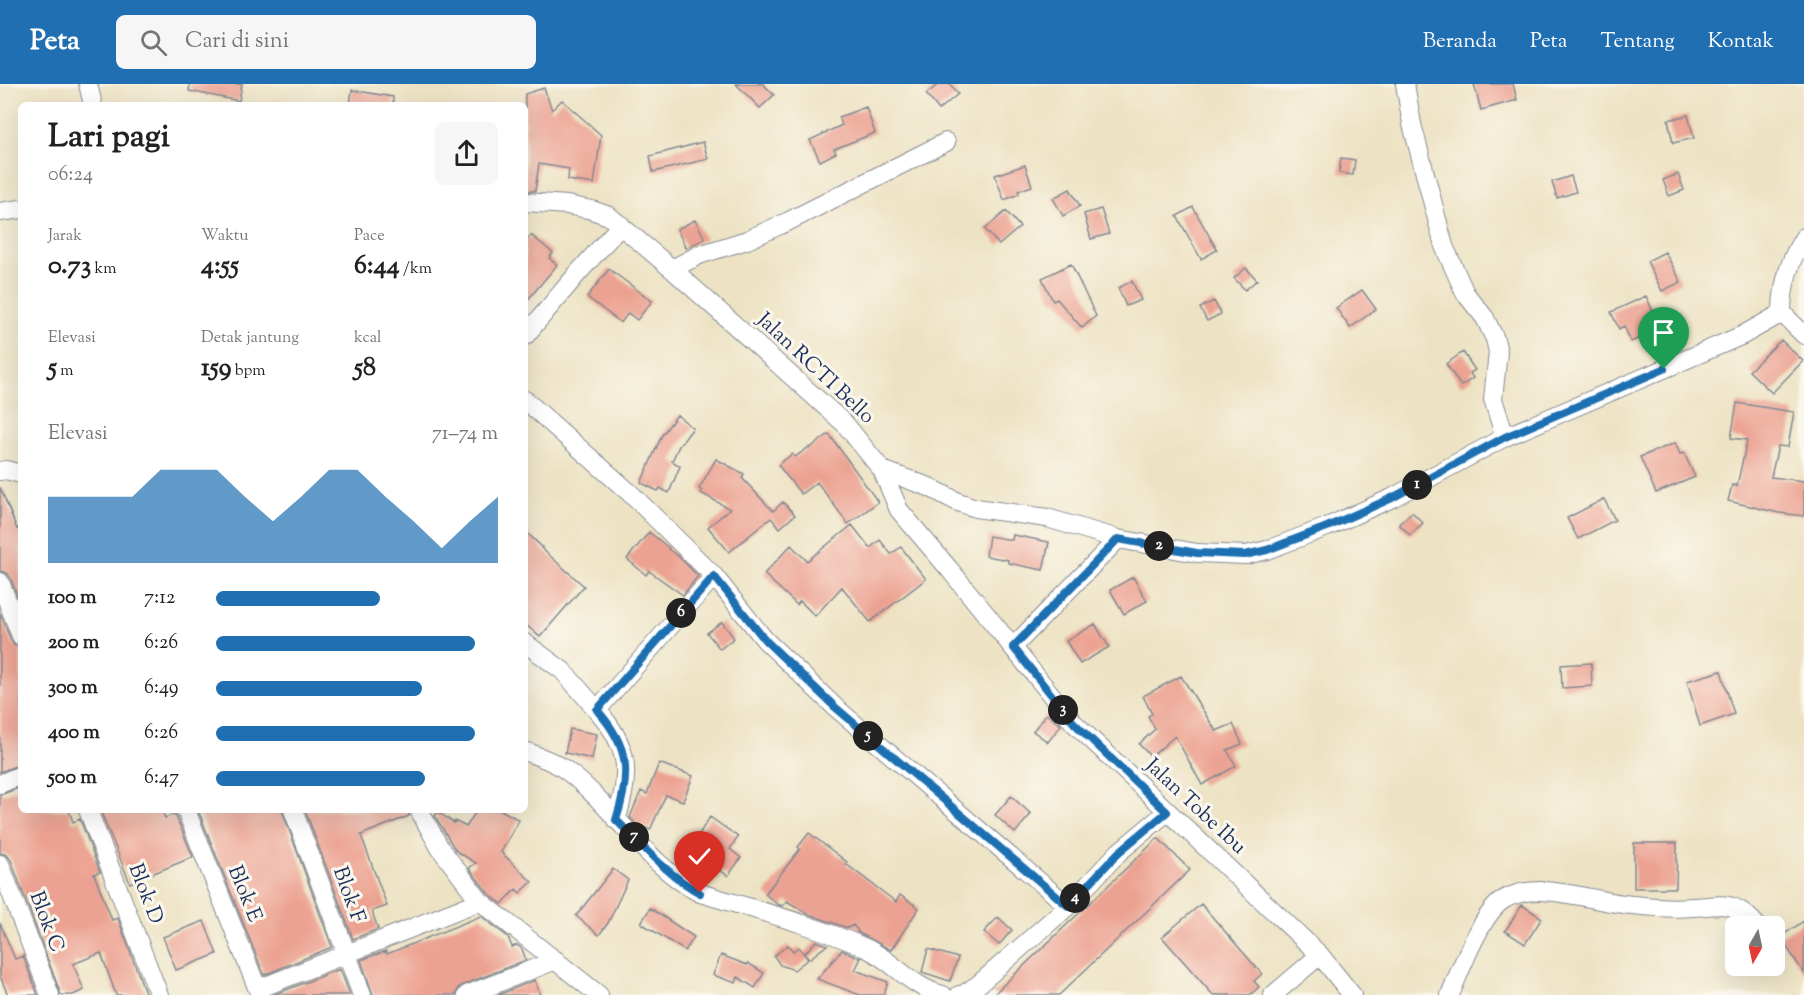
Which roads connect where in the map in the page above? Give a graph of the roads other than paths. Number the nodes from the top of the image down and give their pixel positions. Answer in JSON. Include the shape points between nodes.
{"nodes":[{"id":1,"x":88,"y":84,"type":"edge"},
{"id":2,"x":1404,"y":84,"type":"edge"},
{"id":3,"x":92,"y":102,"type":"edge"},
{"id":4,"x":946,"y":142,"type":"dead end"},
{"id":5,"x":528,"y":202,"type":"edge"},
{"id":6,"x":18,"y":209,"type":"edge"},
{"id":7,"x":0,"y":212,"type":"edge"},
{"id":8,"x":621,"y":225,"type":"junction"},
{"id":9,"x":1804,"y":237,"type":"edge"},
{"id":10,"x":672,"y":269,"type":"junction"},
{"id":11,"x":1782,"y":313,"type":"junction"},
{"id":12,"x":528,"y":333,"type":"edge"},
{"id":13,"x":1804,"y":335,"type":"edge"},
{"id":14,"x":528,"y":403,"type":"edge"},
{"id":15,"x":1505,"y":437,"type":"junction"},
{"id":16,"x":882,"y":470,"type":"junction"},
{"id":17,"x":0,"y":471,"type":"edge"},
{"id":18,"x":18,"y":473,"type":"edge"},
{"id":19,"x":1118,"y":539,"type":"junction"},
{"id":20,"x":714,"y":576,"type":"junction"},
{"id":21,"x":0,"y":582,"type":"edge"},
{"id":22,"x":18,"y":628,"type":"edge"},
{"id":23,"x":528,"y":645,"type":"edge"},
{"id":24,"x":1013,"y":647,"type":"junction"},
{"id":25,"x":597,"y":710,"type":"junction"},
{"id":26,"x":528,"y":752,"type":"edge"},
{"id":27,"x":18,"y":776,"type":"edge"},
{"id":28,"x":0,"y":784,"type":"edge"},
{"id":29,"x":1167,"y":812,"type":"junction"},
{"id":30,"x":89,"y":813,"type":"edge"},
{"id":31,"x":187,"y":813,"type":"edge"},
{"id":32,"x":294,"y":813,"type":"edge"},
{"id":33,"x":421,"y":813,"type":"edge"},
{"id":34,"x":616,"y":820,"type":"junction"},
{"id":35,"x":0,"y":864,"type":"edge"},
{"id":36,"x":480,"y":901,"type":"junction"},
{"id":37,"x":1068,"y":906,"type":"junction"},
{"id":38,"x":1746,"y":916,"type":"edge"},
{"id":39,"x":345,"y":954,"type":"junction"},
{"id":40,"x":1320,"y":955,"type":"junction"},
{"id":41,"x":556,"y":960,"type":"junction"},
{"id":42,"x":259,"y":992,"type":"edge"},
{"id":43,"x":50,"y":995,"type":"edge"},
{"id":44,"x":159,"y":995,"type":"edge"},
{"id":45,"x":362,"y":995,"type":"edge"},
{"id":46,"x":467,"y":995,"type":"edge"},
{"id":47,"x":599,"y":995,"type":"edge"},
{"id":48,"x":943,"y":995,"type":"edge"},
{"id":49,"x":959,"y":995,"type":"edge"},
{"id":50,"x":1273,"y":995,"type":"edge"},
{"id":51,"x":1352,"y":995,"type":"edge"},
{"id":52,"x":1450,"y":995,"type":"edge"}],
"edges":[{"from":1,"to":3,"type":"street"},
{"from":2,"to":15,"type":"street","via":[[1444,246],[1465,293],[1496,339],[1493,399]]},
{"from":4,"to":10,"type":"street","via":[[778,226]]},
{"from":5,"to":8,"type":"street","name":"Jalan RCTI Bello","via":[[592,210]]},
{"from":6,"to":7,"type":"street"},
{"from":8,"to":10,"type":"street","name":"Jalan RCTI Bello"},
{"from":8,"to":12,"type":"street"},
{"from":9,"to":11,"type":"street","via":[[1785,279]]},
{"from":10,"to":16,"type":"street","name":"Jalan RCTI Bello","via":[[846,424]]},
{"from":11,"to":13,"type":"street"},
{"from":11,"to":15,"type":"street","via":[[1743,335]]},
{"from":14,"to":20,"type":"street","via":[[631,494]]},
{"from":15,"to":19,"type":"street","via":[[1392,498],[1267,550],[1245,555],[1197,553]]},
{"from":16,"to":19,"type":"street","via":[[976,508],[1047,518]]},
{"from":16,"to":24,"type":"street","name":"Jalan RCTI Bello","via":[[898,510]]},
{"from":17,"to":18,"type":"street"},
{"from":19,"to":24,"type":"street"},
{"from":20,"to":25,"type":"street"},
{"from":20,"to":37,"type":"street","via":[[765,640],[835,707]]},
{"from":21,"to":22,"type":"street"},
{"from":23,"to":25,"type":"street","via":[[563,671]]},
{"from":24,"to":29,"type":"street","name":"Jalan Tobe Ibu","via":[[1074,723]]},
{"from":25,"to":34,"type":"street","via":[[620,741],[625,791]]},
{"from":26,"to":34,"type":"street","via":[[566,770]]},
{"from":27,"to":28,"type":"street"},
{"from":29,"to":37,"type":"street","via":[[1119,852]]},
{"from":29,"to":40,"type":"street","name":"Jalan Tobe Ibu"},
{"from":30,"to":44,"type":"street","name":"Blok D"},
{"from":31,"to":42,"type":"street","name":"Blok E"},
{"from":32,"to":39,"type":"street","name":"Blok F"},
{"from":33,"to":36,"type":"street","via":[[440,848]]},
{"from":34,"to":48,"type":"street","via":[[686,885],[700,893],[846,940],[871,951],[922,987]]},
{"from":35,"to":43,"type":"street","name":"Blok C"},
{"from":36,"to":39,"type":"street"},
{"from":36,"to":41,"type":"street"},
{"from":37,"to":49,"type":"street","via":[[979,984]]},
{"from":38,"to":52,"type":"street","via":[[1729,906],[1630,905],[1562,894],[1524,893],[1497,905],[1467,953]]},
{"from":39,"to":42,"type":"street"},
{"from":39,"to":45,"type":"street","name":"Blok F"},
{"from":40,"to":50,"type":"street"},
{"from":40,"to":51,"type":"street","name":"Jalan Tobe Ibu"},
{"from":41,"to":46,"type":"street"},
{"from":41,"to":47,"type":"street"}]}
